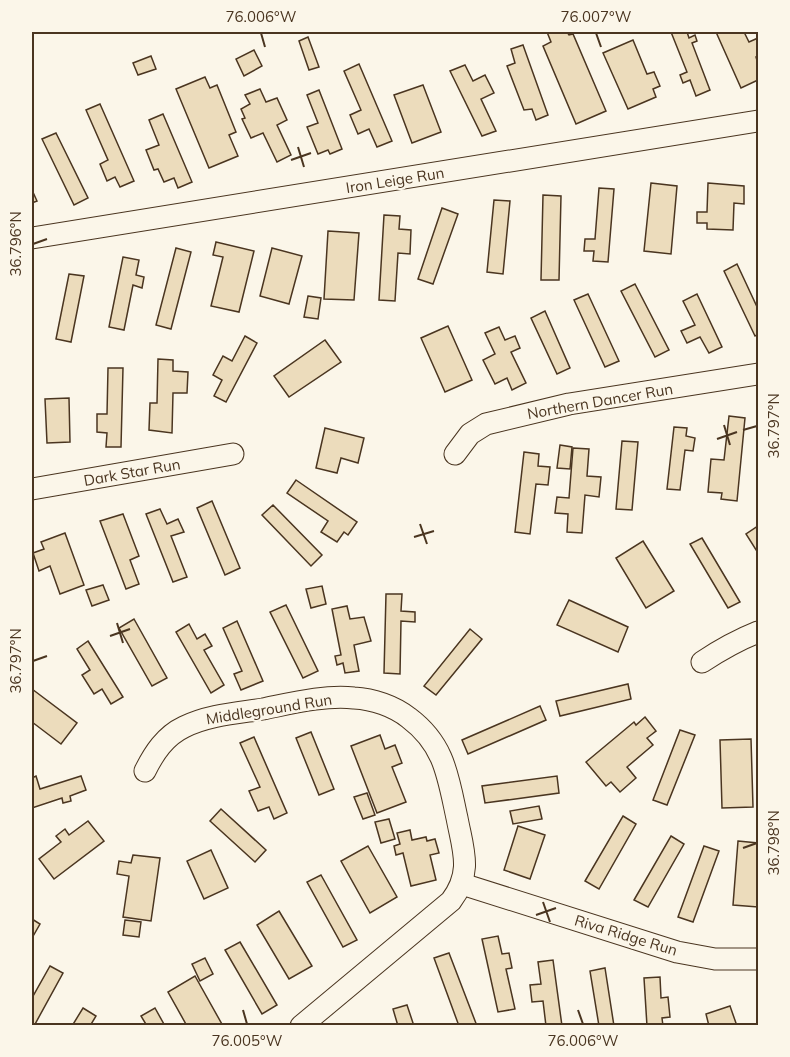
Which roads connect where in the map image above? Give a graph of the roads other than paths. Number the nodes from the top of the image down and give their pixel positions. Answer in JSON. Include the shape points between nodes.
{"nodes":[{"id":1,"x":759,"y":122,"type":"edge"},
{"id":2,"x":32,"y":238,"type":"edge"},
{"id":3,"x":759,"y":374,"type":"edge"},
{"id":4,"x":233,"y":454,"type":"dead end"},
{"id":5,"x":455,"y":454,"type":"dead end"},
{"id":6,"x":32,"y":489,"type":"edge"},
{"id":7,"x":759,"y":632,"type":"edge"},
{"id":8,"x":702,"y":662,"type":"dead end"},
{"id":9,"x":145,"y":771,"type":"dead end"},
{"id":10,"x":462,"y":884,"type":"junction"},
{"id":11,"x":759,"y":959,"type":"edge"},
{"id":12,"x":301,"y":1026,"type":"edge"}],
"edges":[{"from":1,"to":2,"type":"street","name":"Iron Leige Run"},
{"from":3,"to":5,"type":"street","name":"Northern Dancer Run","via":[[569,404],[486,424],[470,434]]},
{"from":4,"to":6,"type":"street","name":"Dark Star Run"},
{"from":7,"to":8,"type":"street","via":[[722,648]]},
{"from":9,"to":10,"type":"street","name":"Middleground Run","via":[[168,738],[202,719],[327,698],[355,698],[387,705],[423,729],[440,752],[463,849]]},
{"from":10,"to":11,"type":"street","name":"Riva Ridge Run","via":[[677,952],[715,959]]},
{"from":10,"to":12,"type":"street","via":[[451,901]]}]}
